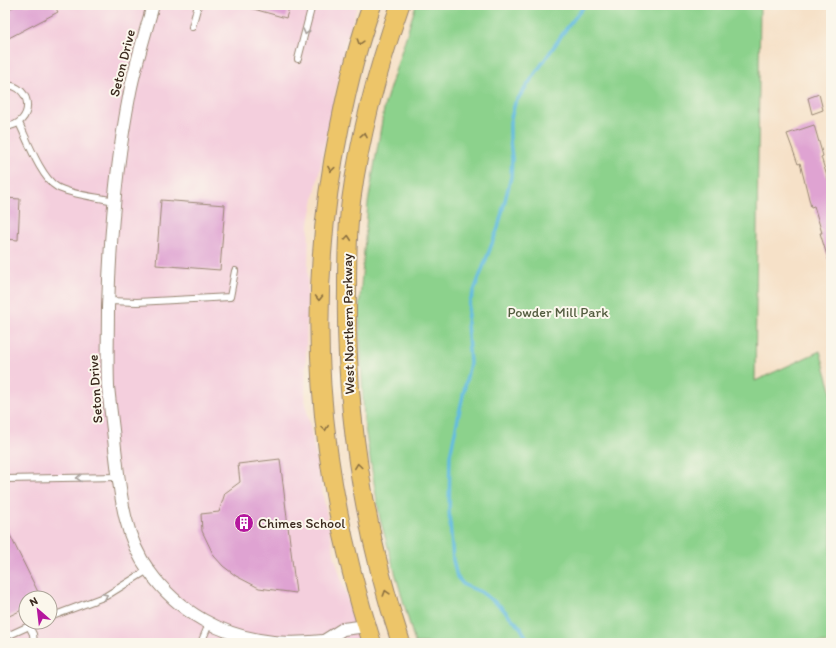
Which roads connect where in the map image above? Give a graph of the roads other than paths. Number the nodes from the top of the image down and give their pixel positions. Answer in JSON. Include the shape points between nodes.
{"nodes":[{"id":1,"x":153,"y":5,"type":"edge"},
{"id":2,"x":198,"y":5,"type":"edge"},
{"id":3,"x":312,"y":5,"type":"edge"},
{"id":4,"x":372,"y":5,"type":"edge"},
{"id":5,"x":400,"y":5,"type":"edge"},
{"id":6,"x":192,"y":27,"type":"dead end"},
{"id":7,"x":298,"y":59,"type":"dead end"},
{"id":8,"x":5,"y":85,"type":"edge"},
{"id":9,"x":18,"y":123,"type":"junction"},
{"id":10,"x":5,"y":127,"type":"edge"},
{"id":11,"x":114,"y":201,"type":"junction"},
{"id":12,"x":235,"y":271,"type":"dead end"},
{"id":13,"x":109,"y":301,"type":"junction"},
{"id":14,"x":118,"y":477,"type":"junction"},
{"id":15,"x":5,"y":479,"type":"edge"},
{"id":16,"x":148,"y":570,"type":"junction"},
{"id":17,"x":58,"y":614,"type":"edge"},
{"id":18,"x":209,"y":624,"type":"junction"},
{"id":19,"x":367,"y":626,"type":"junction"},
{"id":20,"x":20,"y":630,"type":"edge"},
{"id":21,"x":31,"y":630,"type":"edge"},
{"id":22,"x":5,"y":637,"type":"edge"},
{"id":23,"x":399,"y":637,"type":"edge"},
{"id":24,"x":327,"y":642,"type":"edge"},
{"id":25,"x":34,"y":643,"type":"edge"},
{"id":26,"x":201,"y":643,"type":"edge"},
{"id":27,"x":275,"y":643,"type":"edge"},
{"id":28,"x":372,"y":643,"type":"edge"}],
"edges":[{"from":1,"to":11,"type":"street","name":"Seton Drive","via":[[130,92]]},
{"from":2,"to":6,"type":"lane"},
{"from":3,"to":7,"type":"lane","one_way":true},
{"from":4,"to":19,"type":"main road","name":"West Northern Parkway","one_way":true,"via":[[355,59],[333,160],[325,209],[319,296],[321,393],[334,495],[346,551]]},
{"from":23,"to":5,"type":"main road","name":"West Northern Parkway","one_way":true,"via":[[372,543],[363,502],[354,437],[347,359],[346,251],[351,201],[367,119]]},
{"from":8,"to":9,"type":"lane","via":[[18,88],[27,102],[25,116]]},
{"from":9,"to":10,"type":"lane"},
{"from":9,"to":11,"type":"lane","via":[[42,169],[56,187]]},
{"from":11,"to":13,"type":"street","name":"Seton Drive"},
{"from":12,"to":13,"type":"lane","via":[[230,297]]},
{"from":13,"to":14,"type":"street","name":"Seton Drive","via":[[108,387]]},
{"from":14,"to":15,"type":"lane","one_way":true},
{"from":14,"to":16,"type":"street","name":"Seton Drive","via":[[126,523]]},
{"from":17,"to":16,"type":"lane","one_way":true,"via":[[106,596]]},
{"from":16,"to":18,"type":"street","name":"Seton Drive","via":[[169,595]]},
{"from":18,"to":26,"type":"lane"},
{"from":18,"to":27,"type":"street","name":"Seton Drive","via":[[236,635]]},
{"from":19,"to":23,"type":"main road"},
{"from":19,"to":24,"type":"street","name":"Seton Drive","via":[[343,629]]},
{"from":19,"to":28,"type":"main road","name":"West Northern Parkway"},
{"from":20,"to":22,"type":"lane"},
{"from":21,"to":25,"type":"lane"},
{"from":24,"to":27,"type":"street","name":"Seton Drive"}]}
